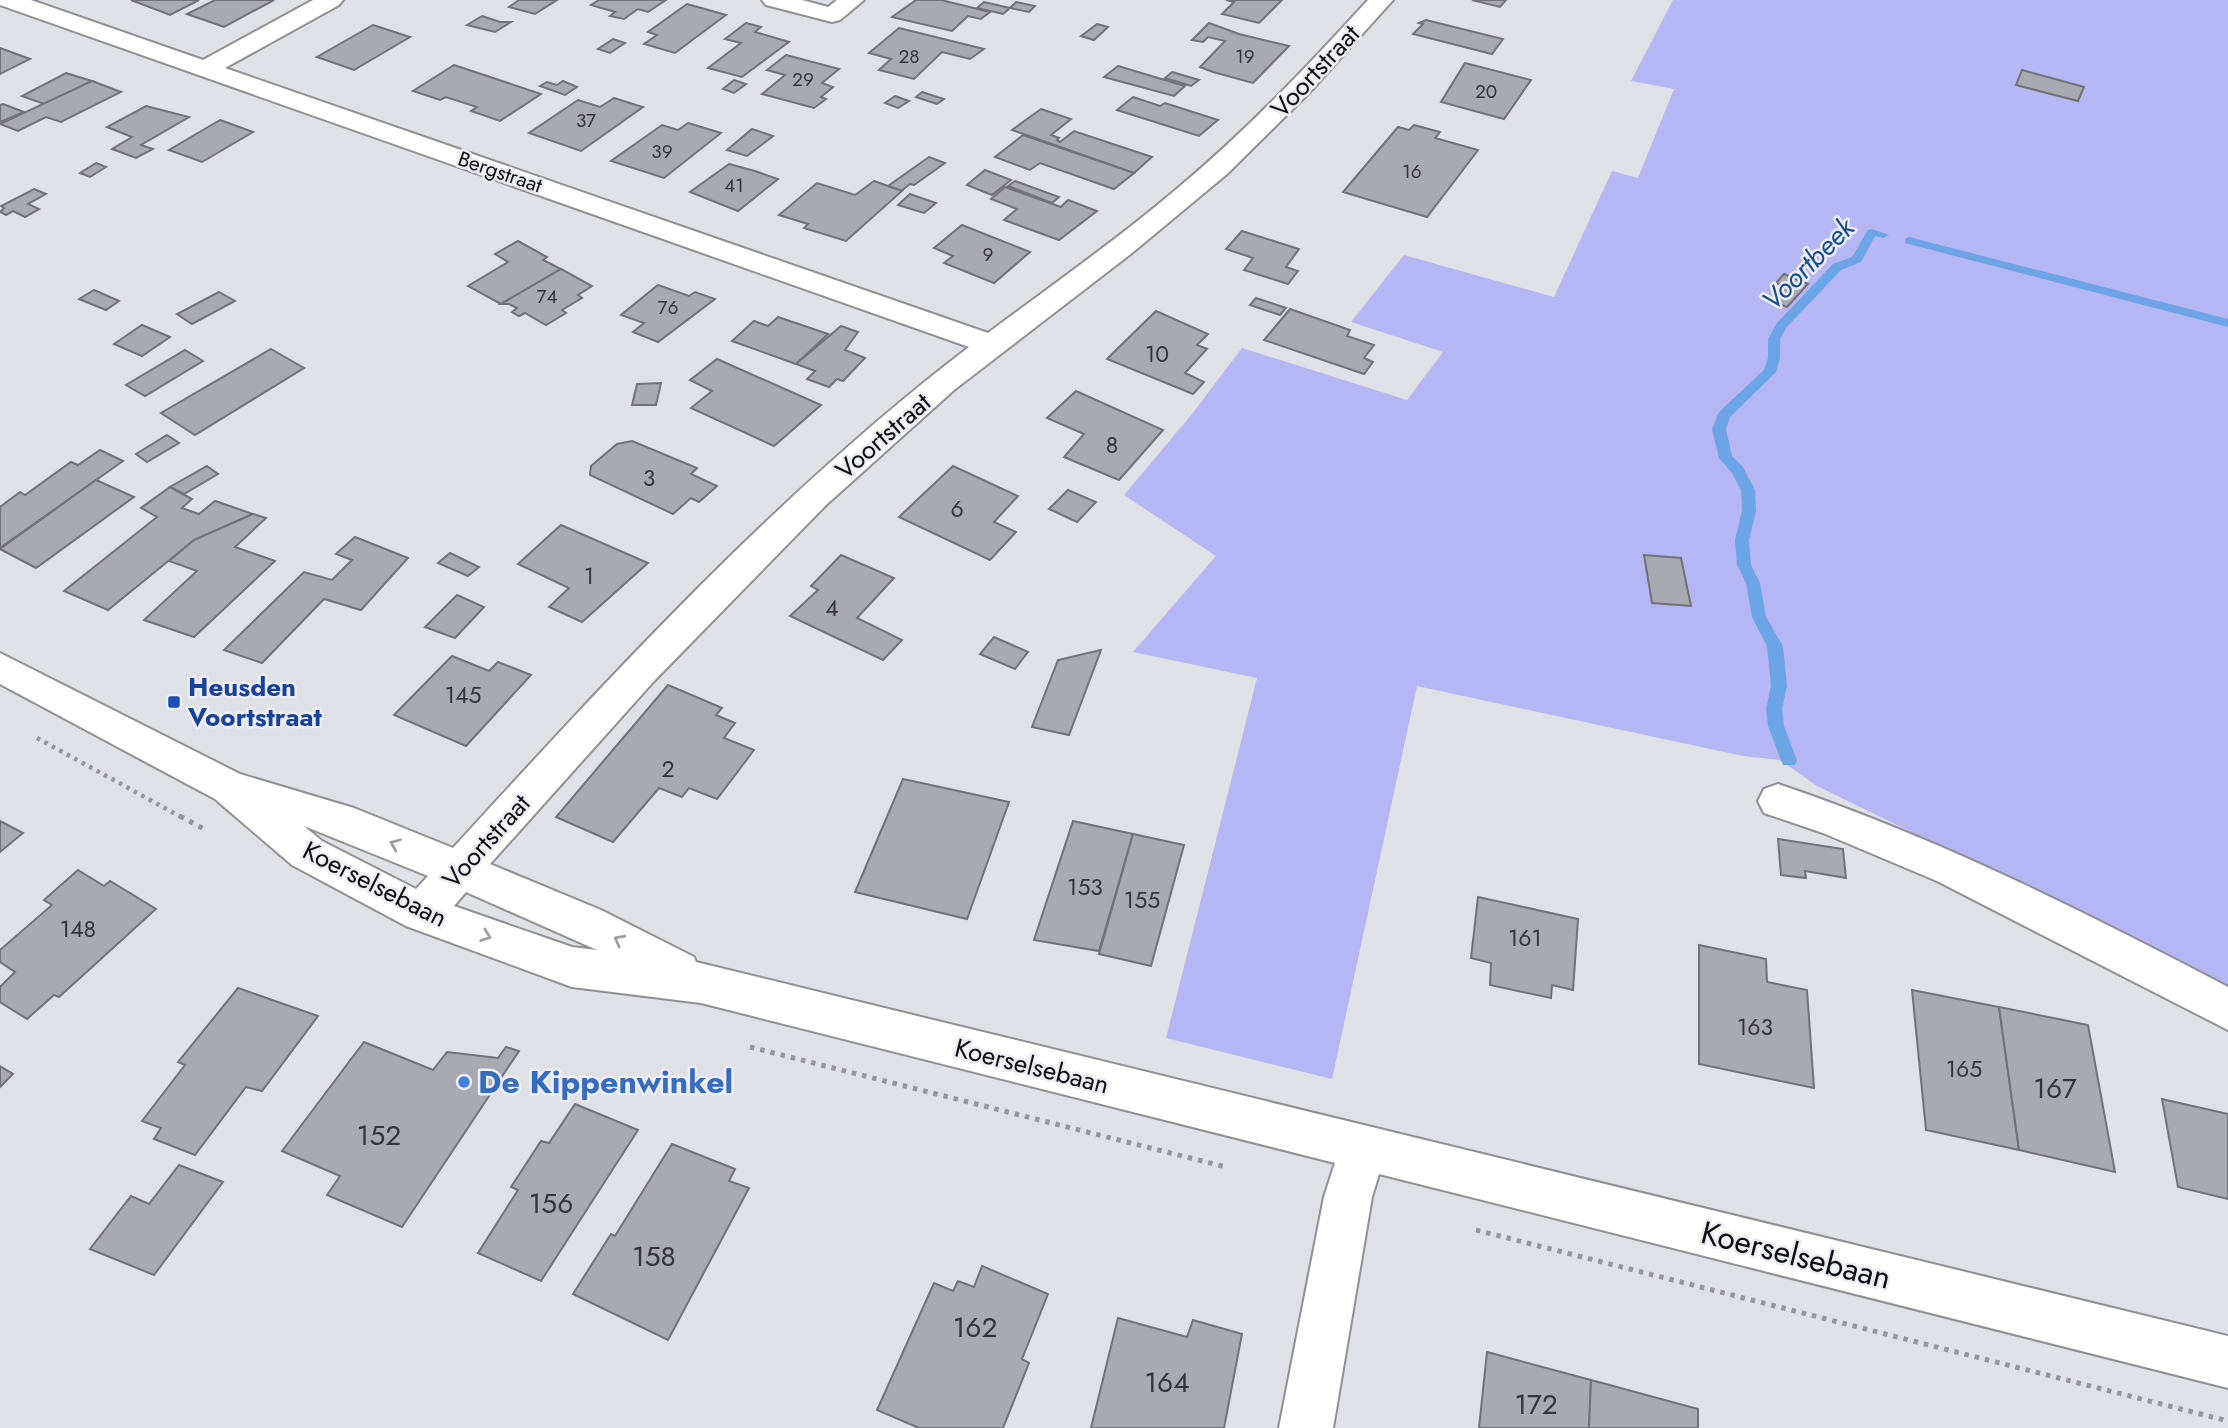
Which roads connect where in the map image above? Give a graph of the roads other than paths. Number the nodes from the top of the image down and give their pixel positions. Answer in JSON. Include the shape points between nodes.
{"nodes":[{"id":1,"x":8,"y":0,"type":"edge"},
{"id":2,"x":331,"y":0,"type":"edge"},
{"id":3,"x":774,"y":0,"type":"edge"},
{"id":4,"x":852,"y":0,"type":"edge"},
{"id":5,"x":1381,"y":0,"type":"edge"},
{"id":6,"x":206,"y":68,"type":"junction"},
{"id":7,"x":992,"y":345,"type":"junction"},
{"id":8,"x":0,"y":667,"type":"edge"},
{"id":9,"x":229,"y":787,"type":"junction"},
{"id":10,"x":1778,"y":801,"type":"dead end"},
{"id":11,"x":458,"y":871,"type":"junction"},
{"id":12,"x":421,"y":913,"type":"junction"},
{"id":13,"x":701,"y":984,"type":"junction"},
{"id":14,"x":2228,"y":1010,"type":"edge"},
{"id":15,"x":1363,"y":1147,"type":"junction"},
{"id":16,"x":2228,"y":1362,"type":"edge"},
{"id":17,"x":1306,"y":1428,"type":"edge"}],
"edges":[{"from":1,"to":6,"type":"street","name":"Bergstraat"},
{"from":2,"to":6,"type":"street"},
{"from":3,"to":4,"type":"street","via":[[832,15]]},
{"from":5,"to":7,"type":"street","name":"Voortstraat","via":[[1236,153]]},
{"from":6,"to":7,"type":"street","name":"Bergstraat"},
{"from":7,"to":11,"type":"street","name":"Voortstraat","via":[[876,439],[731,574]]},
{"from":8,"to":9,"type":"street","name":"Koerselsebaan"},
{"from":11,"to":9,"type":"street","name":"Koerselsebaan","one_way":true,"via":[[340,820]]},
{"from":9,"to":12,"type":"street","name":"Koerselsebaan","via":[[307,853]]},
{"from":10,"to":14,"type":"street","via":[[1940,862]]},
{"from":11,"to":12,"type":"street","name":"Voortstraat"},
{"from":13,"to":11,"type":"street","name":"Koerselsebaan","one_way":true,"via":[[586,923]]},
{"from":12,"to":13,"type":"street","name":"Koerselsebaan","one_way":true,"via":[[572,967]]},
{"from":13,"to":15,"type":"street","name":"Koerselsebaan"},
{"from":15,"to":16,"type":"street","name":"Koerselsebaan"},
{"from":15,"to":17,"type":"street","via":[[1348,1197]]}]}
